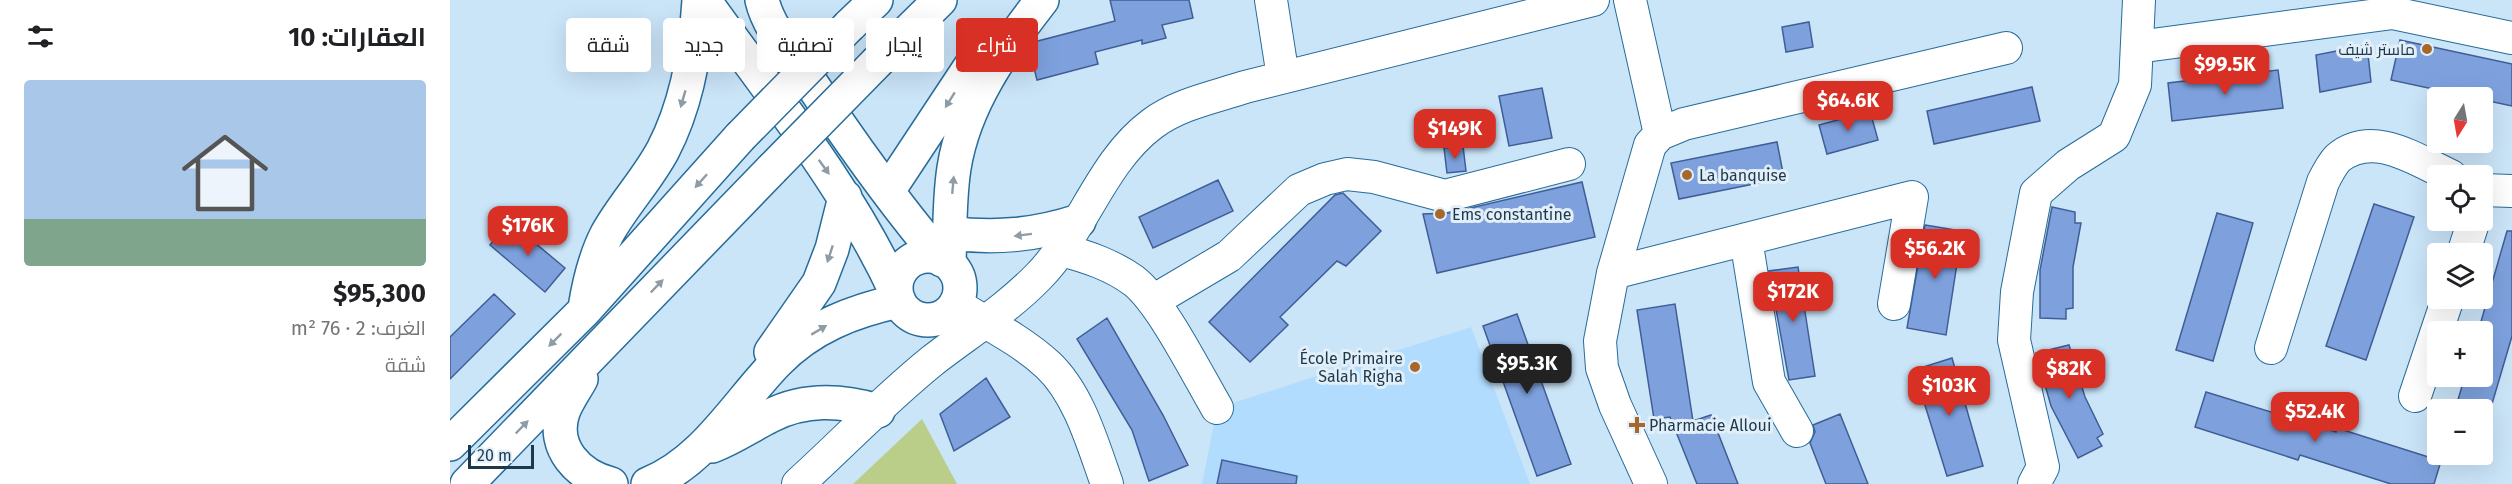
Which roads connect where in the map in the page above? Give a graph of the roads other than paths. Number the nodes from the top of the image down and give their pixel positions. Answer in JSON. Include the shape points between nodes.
{"nodes":[{"id":1,"x":699,"y":0,"type":"edge"},
{"id":2,"x":704,"y":0,"type":"edge"},
{"id":3,"x":762,"y":0,"type":"edge"},
{"id":4,"x":876,"y":0,"type":"edge"},
{"id":5,"x":940,"y":0,"type":"edge"},
{"id":6,"x":1018,"y":0,"type":"edge"},
{"id":7,"x":1042,"y":0,"type":"edge"},
{"id":8,"x":1271,"y":0,"type":"edge"},
{"id":9,"x":1593,"y":0,"type":"edge"},
{"id":10,"x":1630,"y":0,"type":"edge"},
{"id":11,"x":2139,"y":0,"type":"edge"},
{"id":12,"x":2512,"y":38,"type":"edge"},
{"id":13,"x":2137,"y":46,"type":"junction"},
{"id":14,"x":2006,"y":48,"type":"dead end"},
{"id":15,"x":1283,"y":77,"type":"junction"},
{"id":16,"x":1660,"y":134,"type":"junction"},
{"id":17,"x":1569,"y":164,"type":"dead end"},
{"id":18,"x":2427,"y":165,"type":"edge"},
{"id":19,"x":888,"y":191,"type":"junction"},
{"id":20,"x":845,"y":197,"type":"junction"},
{"id":21,"x":1079,"y":221,"type":"junction"},
{"id":22,"x":1746,"y":239,"type":"junction"},
{"id":23,"x":1062,"y":250,"type":"junction"},
{"id":24,"x":947,"y":252,"type":"junction"},
{"id":25,"x":1613,"y":273,"type":"junction"},
{"id":26,"x":898,"y":296,"type":"junction"},
{"id":27,"x":1153,"y":301,"type":"junction"},
{"id":28,"x":955,"y":304,"type":"junction"},
{"id":29,"x":1894,"y":304,"type":"dead end"},
{"id":30,"x":2444,"y":309,"type":"edge"},
{"id":31,"x":585,"y":310,"type":"junction"},
{"id":32,"x":986,"y":323,"type":"junction"},
{"id":33,"x":602,"y":343,"type":"junction"},
{"id":34,"x":2271,"y":348,"type":"dead end"},
{"id":35,"x":760,"y":381,"type":"junction"},
{"id":36,"x":2415,"y":396,"type":"dead end"},
{"id":37,"x":1217,"y":408,"type":"dead end"},
{"id":38,"x":878,"y":411,"type":"junction"},
{"id":39,"x":1797,"y":431,"type":"dead end"},
{"id":40,"x":450,"y":444,"type":"edge"},
{"id":41,"x":699,"y":450,"type":"junction"},
{"id":42,"x":467,"y":484,"type":"edge"},
{"id":43,"x":611,"y":484,"type":"edge"},
{"id":44,"x":648,"y":484,"type":"edge"},
{"id":45,"x":798,"y":484,"type":"edge"},
{"id":46,"x":1107,"y":484,"type":"edge"},
{"id":47,"x":1650,"y":484,"type":"edge"},
{"id":48,"x":2034,"y":484,"type":"edge"}],
"edges":[{"from":1,"to":31,"type":"highway","one_way":true,"via":[[694,48],[678,117],[646,179],[605,238],[589,284]]},
{"from":2,"to":20,"type":"highway","one_way":true},
{"from":3,"to":19,"type":"highway","via":[[771,24]]},
{"from":4,"to":31,"type":"highway","one_way":true,"bridge":true,"via":[[740,137]]},
{"from":33,"to":5,"type":"highway","one_way":true,"bridge":true},
{"from":6,"to":19,"type":"highway","one_way":true},
{"from":24,"to":7,"type":"highway","one_way":true,"via":[[954,168],[963,129],[1008,43]]},
{"from":8,"to":15,"type":"street"},
{"from":9,"to":15,"type":"street"},
{"from":10,"to":16,"type":"street"},
{"from":11,"to":13,"type":"street"},
{"from":12,"to":13,"type":"street","via":[[2393,13]]},
{"from":13,"to":48,"type":"street","via":[[2134,85],[2114,136],[2068,165],[2036,193],[2017,292],[2014,340],[2043,467]]},
{"from":14,"to":16,"type":"street","via":[[1684,124]]},
{"from":15,"to":21,"type":"street","via":[[1188,105],[1153,123],[1123,153]]},
{"from":16,"to":25,"type":"street","via":[[1644,158]]},
{"from":17,"to":27,"type":"street","via":[[1445,196],[1374,177],[1347,174],[1325,179],[1299,190],[1229,256]]},
{"from":18,"to":34,"type":"street","via":[[2374,144],[2356,147],[2337,159],[2323,182]]},
{"from":19,"to":24,"type":"highway"},
{"from":20,"to":26,"type":"highway"},
{"from":20,"to":35,"type":"highway","one_way":true,"via":[[826,266],[810,299],[768,357]]},
{"from":21,"to":23,"type":"street"},
{"from":21,"to":24,"type":"highway","one_way":true},
{"from":22,"to":25,"type":"street"},
{"from":22,"to":29,"type":"street","via":[[1912,197]]},
{"from":22,"to":39,"type":"street","via":[[1769,382]]},
{"from":23,"to":27,"type":"street","via":[[1109,266],[1135,282]]},
{"from":23,"to":32,"type":"street","via":[[1038,278]]},
{"from":24,"to":26,"type":"highway","via":[[906,265],[897,282]]},
{"from":24,"to":28,"type":"highway","via":[[960,288]]},
{"from":25,"to":47,"type":"street","via":[[1600,341],[1602,368]]},
{"from":26,"to":28,"type":"highway","via":[[910,314],[926,320],[943,316]]},
{"from":35,"to":26,"type":"highway","one_way":true,"via":[[799,343],[821,328]]},
{"from":27,"to":37,"type":"street"},
{"from":28,"to":32,"type":"street"},
{"from":30,"to":36,"type":"street"},
{"from":31,"to":40,"type":"highway","one_way":true},
{"from":32,"to":38,"type":"street","via":[[932,362]]},
{"from":32,"to":46,"type":"street","via":[[1028,348],[1066,387],[1093,443]]},
{"from":42,"to":33,"type":"highway","one_way":true},
{"from":33,"to":43,"type":"highway","via":[[570,399],[560,430],[570,460],[581,472]]},
{"from":35,"to":41,"type":"highway"},
{"from":38,"to":41,"type":"highway","via":[[855,404],[807,404],[783,410],[728,440]]},
{"from":38,"to":45,"type":"street"},
{"from":41,"to":44,"type":"highway"}]}
